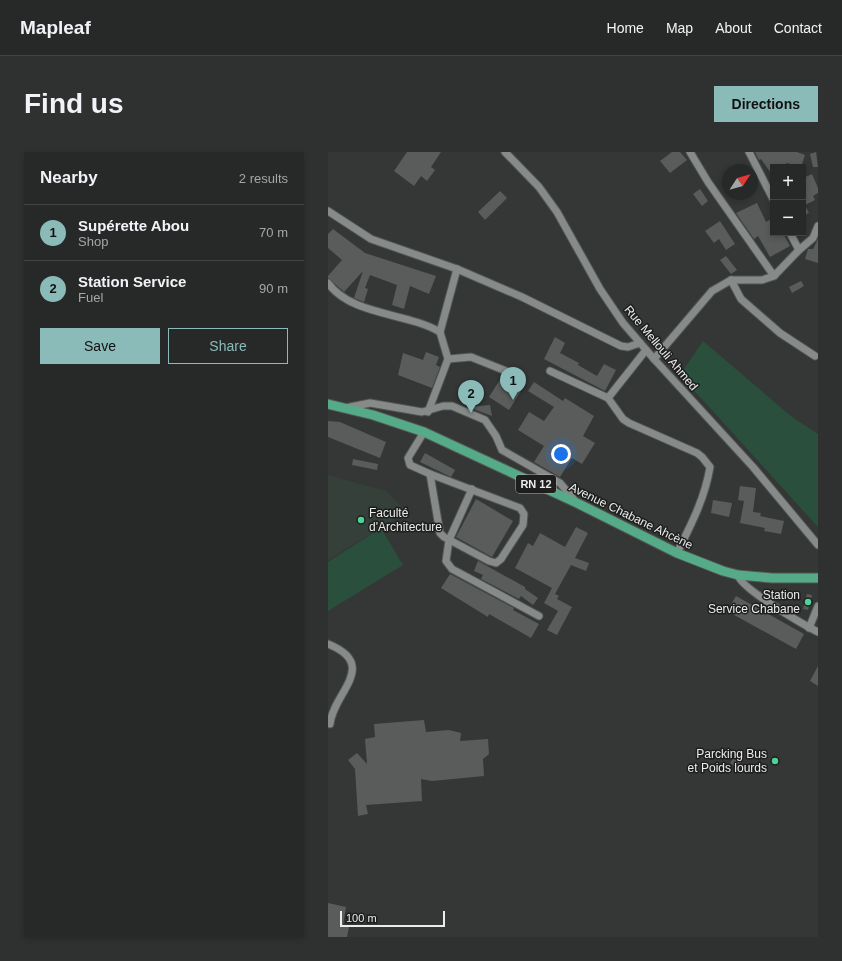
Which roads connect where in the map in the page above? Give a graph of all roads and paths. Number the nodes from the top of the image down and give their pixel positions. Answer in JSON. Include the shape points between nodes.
{"nodes":[{"id":1,"x":505,"y":152,"type":"edge"},
{"id":2,"x":690,"y":152,"type":"edge"},
{"id":3,"x":749,"y":152,"type":"edge"},
{"id":4,"x":770,"y":193,"type":"edge"},
{"id":5,"x":328,"y":211,"type":"edge"},
{"id":6,"x":818,"y":226,"type":"edge"},
{"id":7,"x":792,"y":236,"type":"edge"},
{"id":8,"x":799,"y":250,"type":"junction"},
{"id":9,"x":457,"y":270,"type":"junction"},
{"id":10,"x":774,"y":276,"type":"junction"},
{"id":11,"x":731,"y":280,"type":"junction"},
{"id":12,"x":328,"y":283,"type":"edge"},
{"id":13,"x":440,"y":332,"type":"junction"},
{"id":14,"x":640,"y":343,"type":"junction"},
{"id":15,"x":646,"y":350,"type":"junction"},
{"id":16,"x":814,"y":356,"type":"dead end"},
{"id":17,"x":654,"y":359,"type":"junction"},
{"id":18,"x":448,"y":360,"type":"junction"},
{"id":19,"x":506,"y":371,"type":"dead end"},
{"id":20,"x":550,"y":371,"type":"dead end"},
{"id":21,"x":608,"y":398,"type":"junction"},
{"id":22,"x":328,"y":404,"type":"edge"},
{"id":23,"x":343,"y":408,"type":"junction"},
{"id":24,"x":428,"y":412,"type":"junction"},
{"id":25,"x":424,"y":432,"type":"junction"},
{"id":26,"x":430,"y":474,"type":"junction"},
{"id":27,"x":472,"y":489,"type":"junction"},
{"id":28,"x":577,"y":503,"type":"junction"},
{"id":29,"x":449,"y":540,"type":"junction"},
{"id":30,"x":818,"y":545,"type":"edge"},
{"id":31,"x":677,"y":553,"type":"junction"},
{"id":32,"x":738,"y":575,"type":"junction"},
{"id":33,"x":817,"y":577,"type":"edge"},
{"id":34,"x":818,"y":606,"type":"edge"},
{"id":35,"x":539,"y":616,"type":"dead end"},
{"id":36,"x":809,"y":628,"type":"junction"},
{"id":37,"x":818,"y":632,"type":"edge"},
{"id":38,"x":328,"y":644,"type":"edge"},
{"id":39,"x":330,"y":724,"type":"dead end"}],
"edges":[{"from":1,"to":14,"type":"street","name":"Rue Mellouli Ahmed","via":[[539,187],[557,212],[600,289]]},
{"from":2,"to":10,"type":"street"},
{"from":3,"to":4,"type":"street"},
{"from":5,"to":9,"type":"street","via":[[371,239]]},
{"from":6,"to":8,"type":"street","via":[[813,238]]},
{"from":7,"to":8,"type":"street"},
{"from":8,"to":10,"type":"street"},
{"from":9,"to":13,"type":"street"},
{"from":9,"to":14,"type":"street","via":[[522,297],[621,346],[628,347]]},
{"from":10,"to":11,"type":"street","via":[[762,280]]},
{"from":11,"to":16,"type":"street","via":[[746,304],[780,333]]},
{"from":11,"to":17,"type":"street","via":[[712,291]]},
{"from":12,"to":13,"type":"street","via":[[334,292],[350,302],[428,324]]},
{"from":13,"to":18,"type":"street"},
{"from":14,"to":15,"type":"street","name":"Rue Mellouli Ahmed"},
{"from":15,"to":17,"type":"street","name":"Rue Mellouli Ahmed"},
{"from":15,"to":21,"type":"street"},
{"from":17,"to":30,"type":"street","name":"Rue Mellouli Ahmed","via":[[753,468]]},
{"from":18,"to":19,"type":"street","via":[[471,357]]},
{"from":18,"to":24,"type":"street"},
{"from":20,"to":21,"type":"street"},
{"from":21,"to":31,"type":"street","via":[[623,419],[697,453],[710,467],[701,503]]},
{"from":22,"to":23,"type":"main road","name":"Avenue Chabane Ahcène","number":"RN 12"},
{"from":23,"to":24,"type":"street","via":[[370,403]]},
{"from":23,"to":25,"type":"main road","name":"Avenue Chabane Ahcène","number":"RN 12"},
{"from":24,"to":28,"type":"street","via":[[443,406],[452,406],[485,420],[502,450],[560,483]]},
{"from":25,"to":26,"type":"street","via":[[408,462]]},
{"from":25,"to":28,"type":"main road","name":"Avenue Chabane Ahcène","number":"RN 12"},
{"from":26,"to":27,"type":"street"},
{"from":26,"to":29,"type":"street","via":[[440,533]]},
{"from":27,"to":29,"type":"street"},
{"from":27,"to":29,"type":"street","via":[[520,508],[524,514],[523,525],[496,563]]},
{"from":28,"to":31,"type":"main road","name":"Avenue Chabane Ahcène","number":"RN 12"},
{"from":29,"to":35,"type":"street","via":[[446,561],[452,569]]},
{"from":31,"to":32,"type":"main road","name":"Avenue Chabane Ahcène","number":"RN 12"},
{"from":32,"to":33,"type":"main road","name":"Avenue Chabane Ahcène","number":"RN 12","via":[[772,578]]},
{"from":32,"to":36,"type":"street","via":[[740,582]]},
{"from":34,"to":36,"type":"street"},
{"from":36,"to":37,"type":"street"},
{"from":38,"to":39,"type":"street","via":[[342,650],[350,660],[352,668],[347,689],[331,714]]}]}
